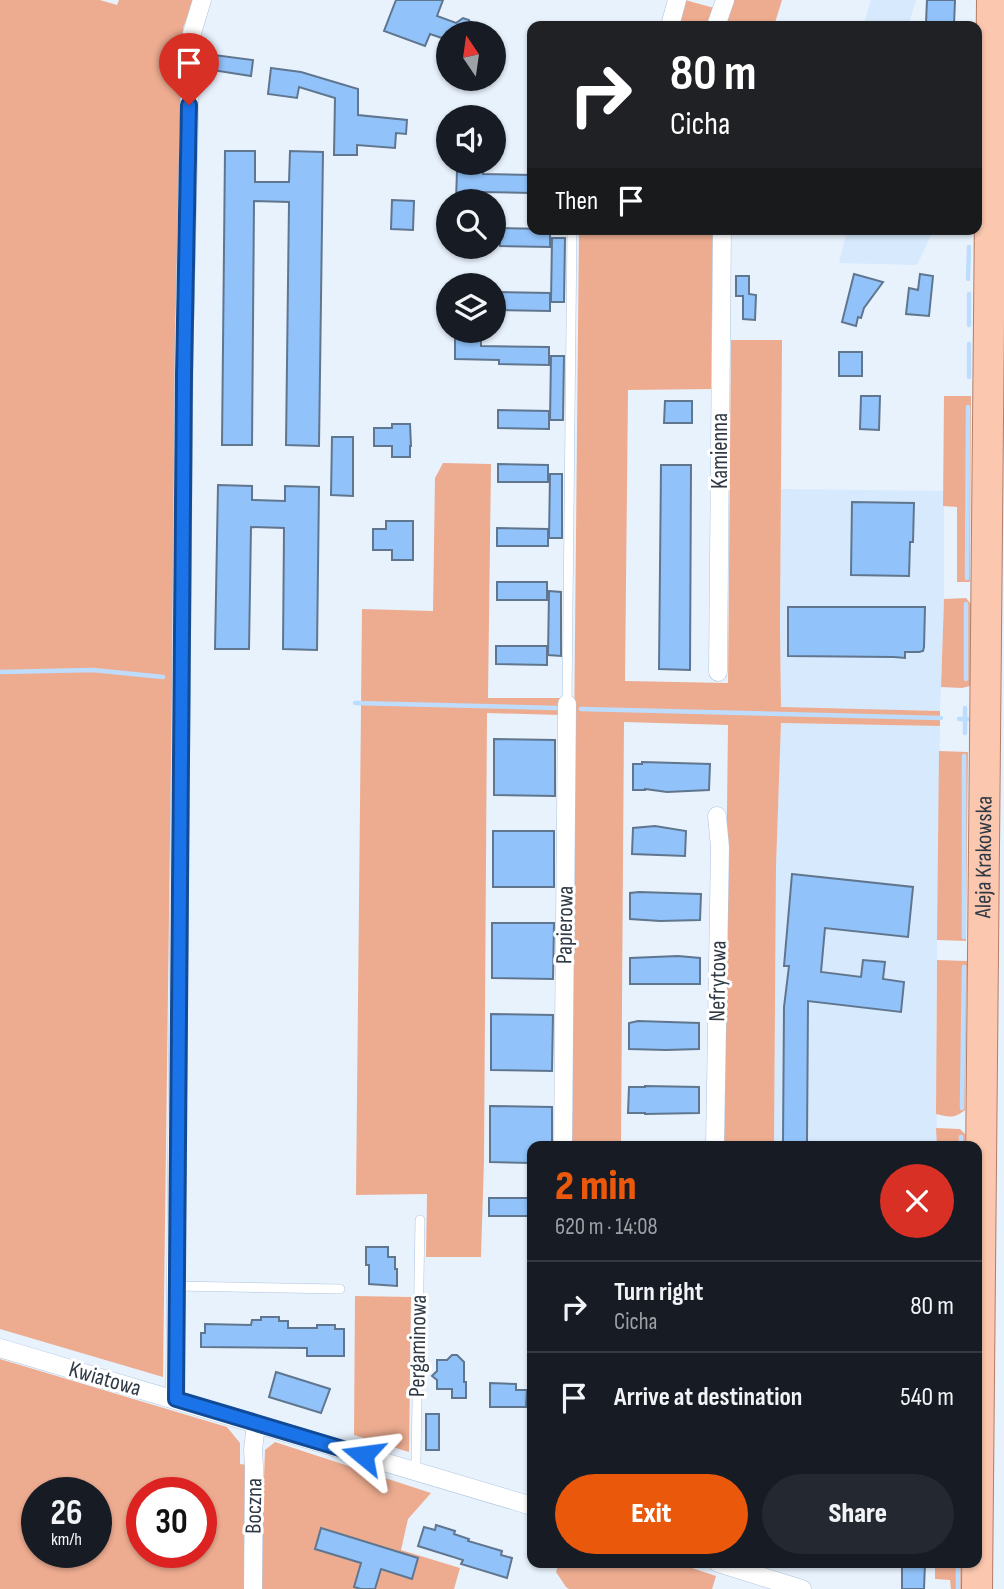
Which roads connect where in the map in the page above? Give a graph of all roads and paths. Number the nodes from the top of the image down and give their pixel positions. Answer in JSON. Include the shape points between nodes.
{"nodes":[{"id":1,"x":202,"y":0,"type":"edge"},
{"id":2,"x":677,"y":0,"type":"edge"},
{"id":3,"x":725,"y":0,"type":"edge"},
{"id":4,"x":992,"y":0,"type":"edge"},
{"id":5,"x":671,"y":21,"type":"edge"},
{"id":6,"x":718,"y":21,"type":"edge"},
{"id":7,"x":572,"y":235,"type":"edge"},
{"id":8,"x":722,"y":235,"type":"edge"},
{"id":9,"x":718,"y":672,"type":"dead end"},
{"id":10,"x":567,"y":704,"type":"joint"},
{"id":11,"x":717,"y":816,"type":"dead end"},
{"id":12,"x":563,"y":1141,"type":"edge"},
{"id":13,"x":715,"y":1141,"type":"edge"},
{"id":14,"x":981,"y":1141,"type":"edge"},
{"id":15,"x":420,"y":1220,"type":"dead end"},
{"id":16,"x":177,"y":1286,"type":"junction"},
{"id":17,"x":340,"y":1289,"type":"dead end"},
{"id":18,"x":0,"y":1348,"type":"edge"},
{"id":19,"x":176,"y":1399,"type":"junction"},
{"id":20,"x":256,"y":1424,"type":"junction"},
{"id":21,"x":415,"y":1471,"type":"junction"},
{"id":22,"x":527,"y":1505,"type":"edge"},
{"id":23,"x":734,"y":1568,"type":"edge"},
{"id":24,"x":977,"y":1568,"type":"edge"},
{"id":25,"x":253,"y":1589,"type":"edge"},
{"id":26,"x":802,"y":1589,"type":"edge"},
{"id":27,"x":977,"y":1589,"type":"edge"}],
"edges":[{"from":1,"to":16,"type":"street","via":[[192,33],[184,334]]},
{"from":2,"to":5,"type":"street"},
{"from":3,"to":6,"type":"street"},
{"from":4,"to":14,"type":"main road","name":"Aleja Krakowska"},
{"from":7,"to":10,"type":"lane"},
{"from":8,"to":9,"type":"street","name":"Kamienna"},
{"from":10,"to":12,"type":"street","name":"Papierowa"},
{"from":11,"to":13,"type":"street","name":"Nefrytowa"},
{"from":15,"to":21,"type":"lane","name":"Pergaminowa"},
{"from":16,"to":17,"type":"lane"},
{"from":16,"to":19,"type":"street"},
{"from":18,"to":19,"type":"street","name":"Kwiatowa"},
{"from":19,"to":20,"type":"street","name":"Kwiatowa"},
{"from":20,"to":21,"type":"street","name":"Kwiatowa"},
{"from":20,"to":25,"type":"street","name":"Boczna"},
{"from":21,"to":22,"type":"street","name":"Kwiatowa"},
{"from":23,"to":26,"type":"street"},
{"from":24,"to":27,"type":"main road","name":"Aleja Krakowska"}]}
